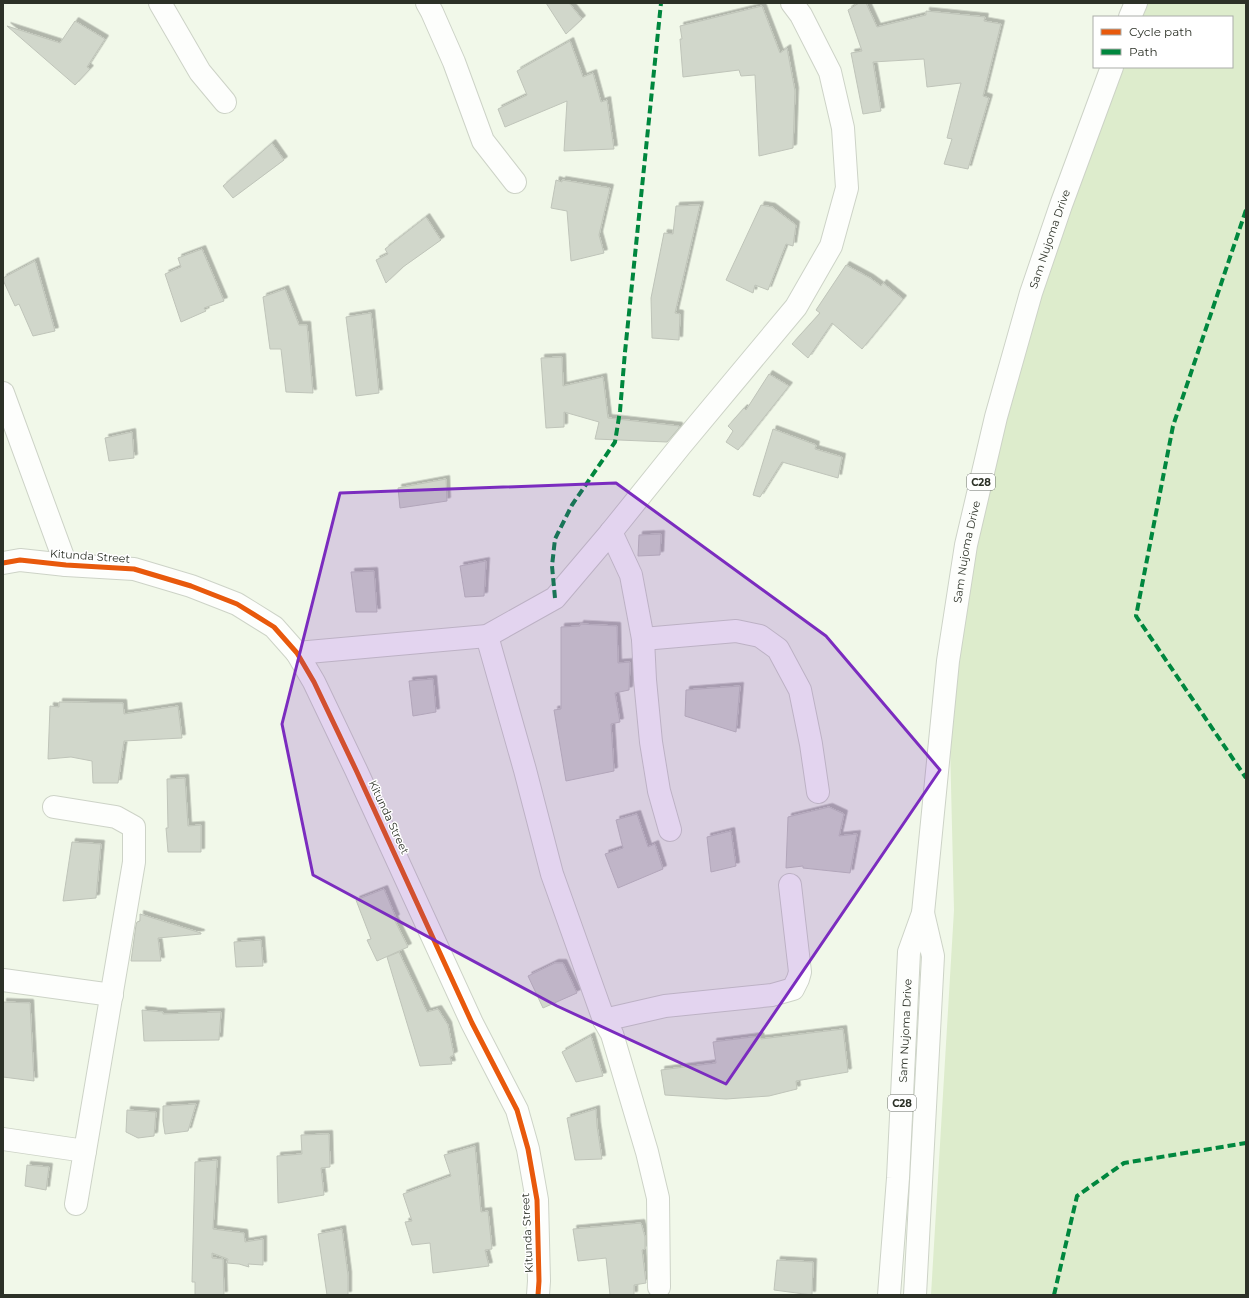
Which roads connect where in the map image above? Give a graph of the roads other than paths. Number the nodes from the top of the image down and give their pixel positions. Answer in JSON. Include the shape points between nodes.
{"nodes":[{"id":1,"x":160,"y":3,"type":"edge"},
{"id":2,"x":427,"y":3,"type":"edge"},
{"id":3,"x":792,"y":3,"type":"edge"},
{"id":4,"x":1136,"y":3,"type":"edge"},
{"id":5,"x":1130,"y":16,"type":"edge"},
{"id":6,"x":1112,"y":68,"type":"edge"},
{"id":7,"x":225,"y":102,"type":"dead end"},
{"id":8,"x":515,"y":182,"type":"dead end"},
{"id":9,"x":3,"y":393,"type":"edge"},
{"id":10,"x":611,"y":532,"type":"junction"},
{"id":11,"x":3,"y":563,"type":"edge"},
{"id":12,"x":66,"y":565,"type":"junction"},
{"id":13,"x":487,"y":636,"type":"junction"},
{"id":14,"x":643,"y":640,"type":"junction"},
{"id":15,"x":298,"y":653,"type":"junction"},
{"id":16,"x":818,"y":792,"type":"dead end"},
{"id":17,"x":54,"y":807,"type":"dead end"},
{"id":18,"x":670,"y":830,"type":"dead end"},
{"id":19,"x":790,"y":885,"type":"dead end"},
{"id":20,"x":923,"y":913,"type":"junction"},
{"id":21,"x":3,"y":980,"type":"edge"},
{"id":22,"x":112,"y":995,"type":"junction"},
{"id":23,"x":604,"y":1020,"type":"junction"},
{"id":24,"x":3,"y":1139,"type":"edge"},
{"id":25,"x":86,"y":1152,"type":"junction"},
{"id":26,"x":76,"y":1204,"type":"dead end"},
{"id":27,"x":659,"y":1287,"type":"dead end"},
{"id":28,"x":538,"y":1295,"type":"edge"},
{"id":29,"x":890,"y":1295,"type":"edge"},
{"id":30,"x":915,"y":1295,"type":"edge"}],
"edges":[{"from":1,"to":7,"type":"main road","via":[[200,72]]},
{"from":2,"to":8,"type":"main road","via":[[454,62],[483,141]]},
{"from":3,"to":10,"type":"main road","via":[[801,15],[830,72],[843,128],[847,188],[831,246],[796,307]]},
{"from":4,"to":5,"type":"main road"},
{"from":6,"to":20,"type":"main road","name":"Sam Nujoma Drive","number":"C28","via":[[1061,205],[1032,293],[996,417],[966,545],[948,669]]},
{"from":9,"to":12,"type":"main road"},
{"from":10,"to":13,"type":"main road","via":[[554,598]]},
{"from":10,"to":14,"type":"main road","via":[[631,575]]},
{"from":11,"to":12,"type":"main road","name":"Kitunda Street","via":[[20,560]]},
{"from":12,"to":15,"type":"main road","name":"Kitunda Street","via":[[134,569],[198,589],[237,604],[274,627]]},
{"from":13,"to":15,"type":"main road"},
{"from":13,"to":23,"type":"main road","via":[[552,874]]},
{"from":14,"to":16,"type":"main road","via":[[736,631],[760,636],[778,649],[800,690]]},
{"from":14,"to":18,"type":"main road","via":[[651,742],[659,791]]},
{"from":15,"to":28,"type":"main road","name":"Kitunda Street","via":[[356,770],[472,1023],[518,1110],[528,1149],[536,1200]]},
{"from":17,"to":22,"type":"main road","via":[[116,817],[134,827],[134,862]]},
{"from":19,"to":23,"type":"main road","via":[[800,972],[793,989],[772,995],[665,1006]]},
{"from":20,"to":29,"type":"main road","name":"Sam Nujoma Drive","number":"C28","via":[[908,952]]},
{"from":20,"to":30,"type":"main road","name":"Sam Nujoma Drive","number":"C28","via":[[933,956]]},
{"from":21,"to":22,"type":"main road"},
{"from":22,"to":25,"type":"main road"},
{"from":23,"to":27,"type":"main road","via":[[612,1034],[658,1198]]},
{"from":24,"to":25,"type":"main road"},
{"from":25,"to":26,"type":"main road"}]}
